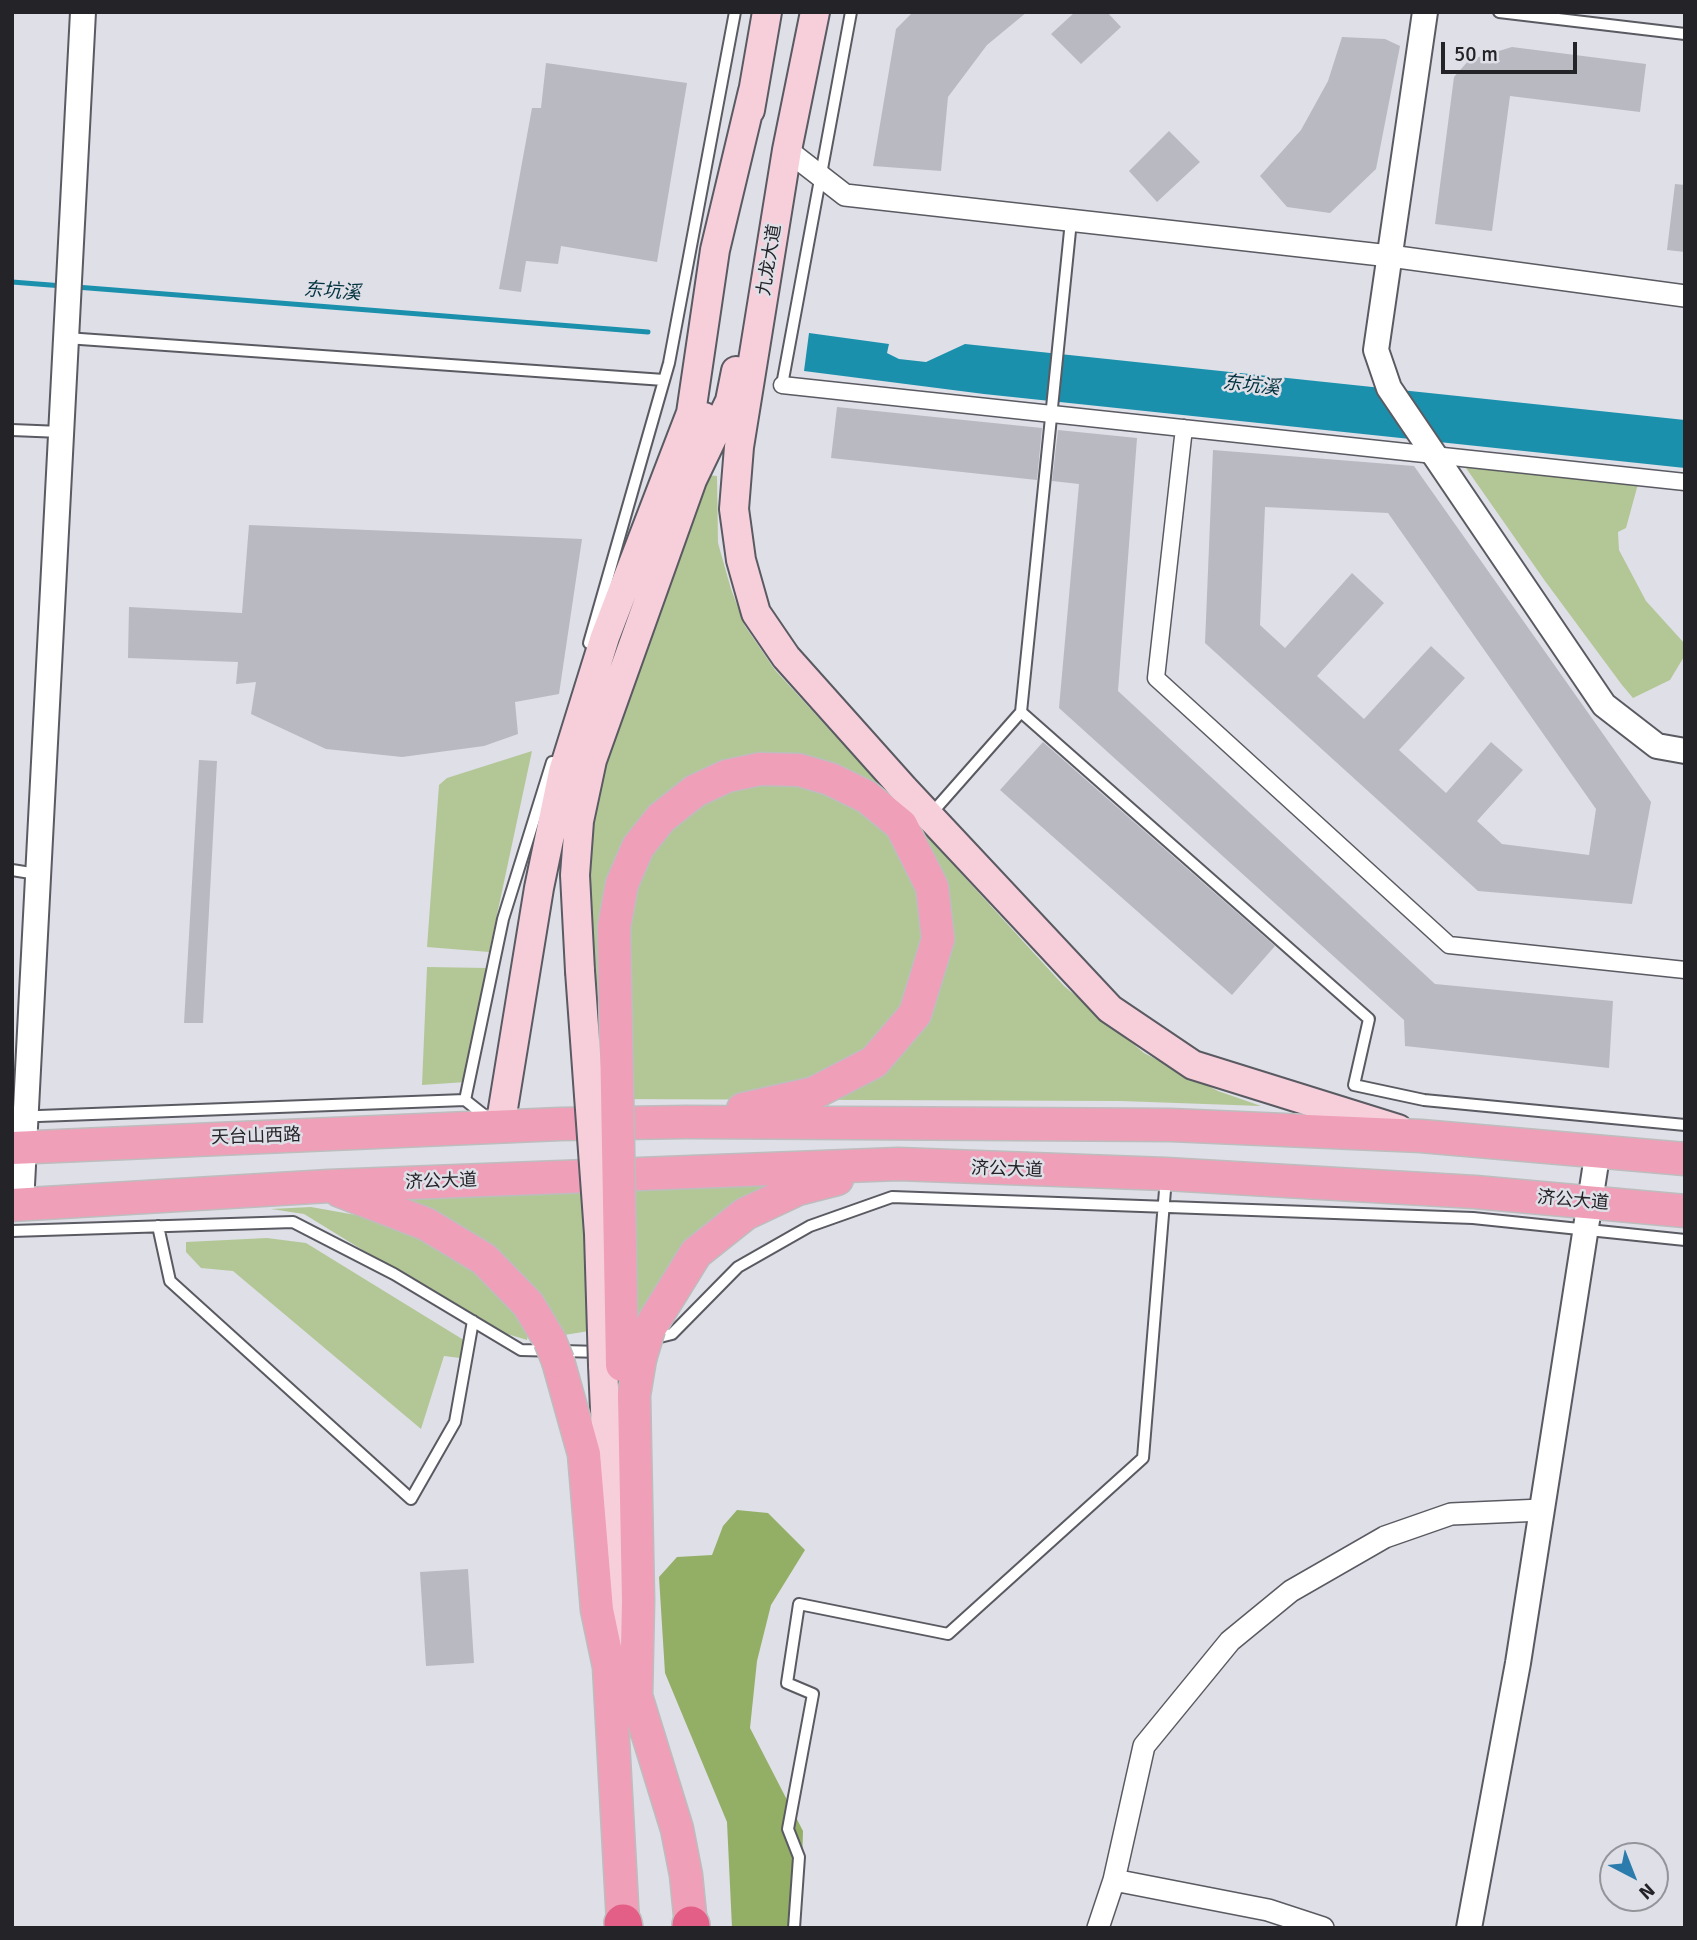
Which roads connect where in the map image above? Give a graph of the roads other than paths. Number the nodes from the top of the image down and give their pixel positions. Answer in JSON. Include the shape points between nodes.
{"nodes":[{"id":1,"x":83,"y":12,"type":"edge"},
{"id":2,"x":735,"y":12,"type":"edge"},
{"id":3,"x":767,"y":12,"type":"edge"},
{"id":4,"x":815,"y":12,"type":"edge"},
{"id":5,"x":851,"y":12,"type":"edge"},
{"id":6,"x":1425,"y":12,"type":"edge"},
{"id":7,"x":1499,"y":12,"type":"edge"},
{"id":8,"x":1685,"y":34,"type":"edge"},
{"id":9,"x":753,"y":91,"type":"junction"},
{"id":10,"x":787,"y":150,"type":"junction"},
{"id":11,"x":819,"y":178,"type":"junction"},
{"id":12,"x":1071,"y":221,"type":"junction"},
{"id":13,"x":1390,"y":256,"type":"junction"},
{"id":14,"x":1685,"y":296,"type":"edge"},
{"id":15,"x":67,"y":329,"type":"junction"},
{"id":16,"x":664,"y":380,"type":"junction"},
{"id":17,"x":782,"y":386,"type":"joint"},
{"id":18,"x":1049,"y":414,"type":"junction"},
{"id":19,"x":1184,"y":428,"type":"junction"},
{"id":20,"x":12,"y":430,"type":"edge"},
{"id":21,"x":61,"y":432,"type":"junction"},
{"id":22,"x":1435,"y":456,"type":"junction"},
{"id":23,"x":692,"y":480,"type":"junction"},
{"id":24,"x":1685,"y":482,"type":"edge"},
{"id":25,"x":584,"y":662,"type":"dead end"},
{"id":26,"x":1021,"y":712,"type":"junction"},
{"id":27,"x":1685,"y":751,"type":"edge"},
{"id":28,"x":555,"y":752,"type":"dead end"},
{"id":29,"x":929,"y":816,"type":"junction"},
{"id":30,"x":12,"y":870,"type":"edge"},
{"id":31,"x":37,"y":874,"type":"junction"},
{"id":32,"x":1685,"y":970,"type":"edge"},
{"id":33,"x":465,"y":1100,"type":"junction"},
{"id":34,"x":687,"y":1122,"type":"junction"},
{"id":35,"x":1171,"y":1125,"type":"junction"},
{"id":36,"x":1685,"y":1125,"type":"edge"},
{"id":37,"x":500,"y":1127,"type":"junction"},
{"id":38,"x":18,"y":1132,"type":"edge"},
{"id":39,"x":1421,"y":1136,"type":"junction"},
{"id":40,"x":1598,"y":1150,"type":"junction"},
{"id":41,"x":1685,"y":1159,"type":"edge"},
{"id":42,"x":898,"y":1164,"type":"junction"},
{"id":43,"x":1166,"y":1174,"type":"junction"},
{"id":44,"x":329,"y":1186,"type":"junction"},
{"id":45,"x":1164,"y":1207,"type":"junction"},
{"id":46,"x":1685,"y":1211,"type":"edge"},
{"id":47,"x":15,"y":1213,"type":"edge"},
{"id":48,"x":1588,"y":1216,"type":"junction"},
{"id":49,"x":158,"y":1226,"type":"junction"},
{"id":50,"x":1685,"y":1240,"type":"edge"},
{"id":51,"x":473,"y":1321,"type":"junction"},
{"id":52,"x":622,"y":1363,"type":"junction"},
{"id":53,"x":1542,"y":1510,"type":"junction"},
{"id":54,"x":622,"y":1665,"type":"junction"},
{"id":55,"x":1114,"y":1880,"type":"junction"},
{"id":56,"x":623,"y":1925,"type":"edge"},
{"id":57,"x":691,"y":1927,"type":"edge"},
{"id":58,"x":1315,"y":1927,"type":"edge"},
{"id":59,"x":794,"y":1928,"type":"edge"},
{"id":60,"x":1098,"y":1928,"type":"edge"},
{"id":61,"x":1469,"y":1928,"type":"edge"}],
"edges":[{"from":1,"to":15,"type":"street"},
{"from":2,"to":16,"type":"lane"},
{"from":3,"to":9,"type":"main road"},
{"from":4,"to":10,"type":"main road","name":"九龙大道"},
{"from":5,"to":11,"type":"lane"},
{"from":6,"to":13,"type":"street"},
{"from":7,"to":8,"type":"lane"},
{"from":9,"to":23,"type":"main road","via":[[713,370]]},
{"from":9,"to":37,"type":"main road","via":[[715,250],[691,413],[605,637],[563,772]]},
{"from":10,"to":11,"type":"street"},
{"from":10,"to":23,"type":"main road","via":[[730,401]]},
{"from":10,"to":29,"type":"main road","name":"九龙大道","via":[[739,447],[734,509],[741,560],[756,613],[786,657]]},
{"from":11,"to":12,"type":"street","via":[[845,195]]},
{"from":11,"to":17,"type":"lane"},
{"from":12,"to":13,"type":"street"},
{"from":12,"to":18,"type":"lane"},
{"from":13,"to":14,"type":"street"},
{"from":13,"to":22,"type":"street","via":[[1376,350],[1389,388]]},
{"from":15,"to":16,"type":"lane"},
{"from":15,"to":21,"type":"street"},
{"from":16,"to":25,"type":"lane"},
{"from":17,"to":18,"type":"street"},
{"from":18,"to":19,"type":"street"},
{"from":18,"to":26,"type":"lane"},
{"from":19,"to":22,"type":"street"},
{"from":19,"to":32,"type":"street","via":[[1156,678],[1449,945]]},
{"from":20,"to":21,"type":"lane"},
{"from":21,"to":31,"type":"street"},
{"from":22,"to":24,"type":"street"},
{"from":22,"to":27,"type":"street","via":[[1605,705],[1657,746]]},
{"from":23,"to":52,"type":"main road","bridge":true,"via":[[592,760],[579,821],[575,875],[599,1234]]},
{"from":26,"to":29,"type":"lane"},
{"from":26,"to":36,"type":"lane","via":[[1369,1018],[1354,1085],[1424,1100]]},
{"from":28,"to":33,"type":"lane","via":[[503,919]]},
{"from":29,"to":39,"type":"main road","name":"九龙大道","via":[[1110,1009],[1193,1065]]},
{"from":30,"to":31,"type":"lane"},
{"from":31,"to":38,"type":"street"},
{"from":33,"to":37,"type":"lane"},
{"from":33,"to":38,"type":"lane"},
{"from":34,"to":35,"type":"main road"},
{"from":34,"to":37,"type":"main road"},
{"from":34,"to":52,"type":"main road","bridge":true,"via":[[814,1093],[874,1062],[915,1014],[938,939],[932,887],[901,825],[867,797],[830,779],[799,770],[760,769],[727,776],[695,791],[661,818],[638,847],[622,884],[614,927]]},
{"from":35,"to":39,"type":"main road"},
{"from":35,"to":43,"type":"main road"},
{"from":37,"to":38,"type":"main road","name":"天台山西路"},
{"from":38,"to":47,"type":"street"},
{"from":39,"to":40,"type":"main road"},
{"from":40,"to":41,"type":"main road"},
{"from":40,"to":48,"type":"street"},
{"from":42,"to":43,"type":"main road","name":"济公大道"},
{"from":42,"to":44,"type":"main road","name":"济公大道"},
{"from":42,"to":52,"type":"main road","bridge":true,"via":[[798,1189],[744,1214],[696,1253]]},
{"from":43,"to":45,"type":"lane"},
{"from":43,"to":48,"type":"main road","name":"济公大道","via":[[1475,1192]]},
{"from":44,"to":47,"type":"main road"},
{"from":44,"to":54,"type":"main road","via":[[426,1224],[484,1259],[528,1304],[554,1351],[584,1454],[597,1610]]},
{"from":45,"to":48,"type":"lane","via":[[1473,1218]]},
{"from":45,"to":51,"type":"lane","via":[[892,1197],[810,1226],[738,1267],[672,1334],[598,1353],[521,1350]]},
{"from":45,"to":59,"type":"lane","via":[[1143,1458],[948,1634],[799,1604],[787,1683],[813,1693],[788,1829],[799,1857]]},
{"from":46,"to":48,"type":"main road","name":"济公大道"},
{"from":47,"to":49,"type":"lane"},
{"from":48,"to":50,"type":"lane"},
{"from":48,"to":53,"type":"street"},
{"from":49,"to":51,"type":"lane","via":[[293,1222]]},
{"from":49,"to":51,"type":"lane","via":[[170,1282],[411,1499],[455,1422]]},
{"from":52,"to":54,"type":"main road","via":[[618,1436]]},
{"from":52,"to":54,"type":"main road","via":[[634,1395],[638,1601]]},
{"from":53,"to":55,"type":"street","via":[[1451,1514],[1385,1537],[1291,1591],[1230,1641],[1144,1746]]},
{"from":53,"to":61,"type":"street"},
{"from":54,"to":56,"type":"main road"},
{"from":54,"to":57,"type":"main road","via":[[636,1696],[679,1841]]},
{"from":55,"to":58,"type":"street","via":[[1268,1910]]},
{"from":55,"to":60,"type":"street"}]}
